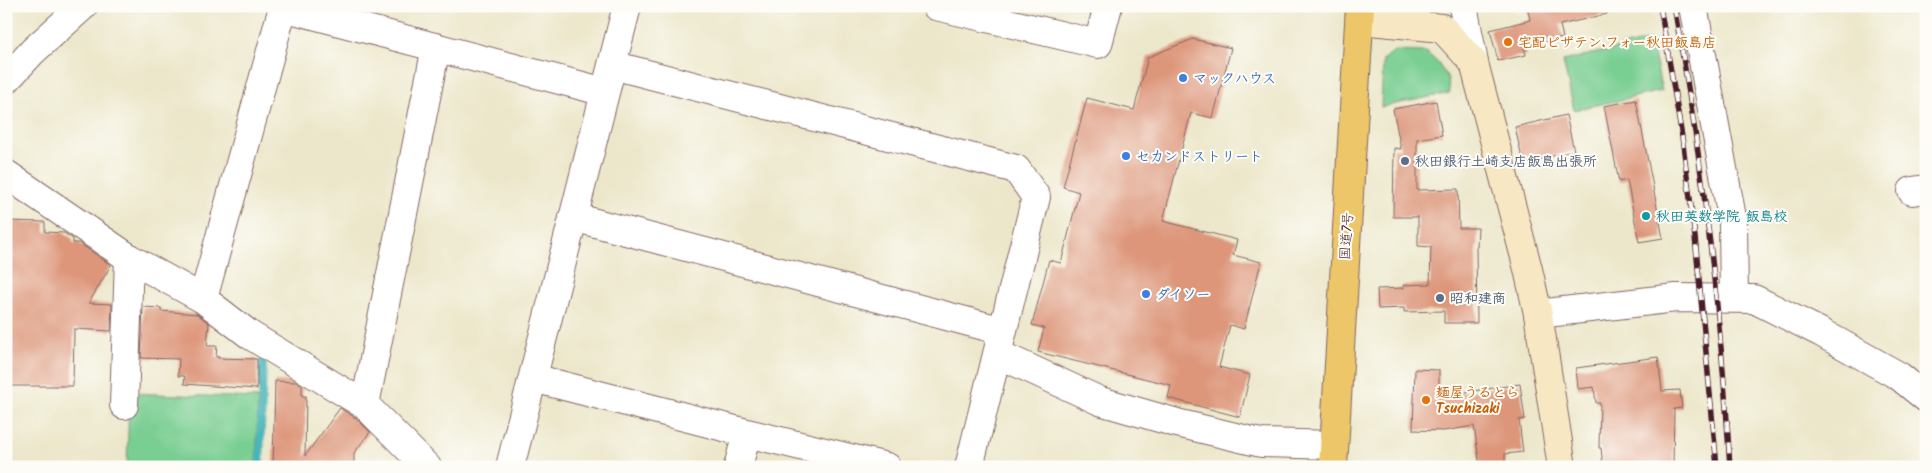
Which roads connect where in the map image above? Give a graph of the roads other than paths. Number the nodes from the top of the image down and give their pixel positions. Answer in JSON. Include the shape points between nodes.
{"nodes":[{"id":1,"x":83,"y":6,"type":"edge"},
{"id":2,"x":627,"y":6,"type":"edge"},
{"id":3,"x":936,"y":6,"type":"edge"},
{"id":4,"x":1108,"y":6,"type":"edge"},
{"id":5,"x":1463,"y":6,"type":"edge"},
{"id":6,"x":1693,"y":6,"type":"edge"},
{"id":7,"x":1360,"y":13,"type":"edge"},
{"id":8,"x":436,"y":47,"type":"junction"},
{"id":9,"x":1474,"y":63,"type":"junction"},
{"id":10,"x":612,"y":65,"type":"junction"},
{"id":11,"x":6,"y":80,"type":"edge"},
{"id":12,"x":605,"y":92,"type":"junction"},
{"id":13,"x":6,"y":174,"type":"edge"},
{"id":14,"x":573,"y":217,"type":"junction"},
{"id":15,"x":129,"y":258,"type":"junction"},
{"id":16,"x":1734,"y":298,"type":"junction"},
{"id":17,"x":203,"y":299,"type":"junction"},
{"id":18,"x":1538,"y":314,"type":"junction"},
{"id":19,"x":1001,"y":342,"type":"junction"},
{"id":20,"x":533,"y":378,"type":"junction"},
{"id":21,"x":1926,"y":398,"type":"edge"},
{"id":22,"x":124,"y":404,"type":"dead end"},
{"id":23,"x":366,"y":405,"type":"junction"},
{"id":24,"x":746,"y":433,"type":"junction"},
{"id":25,"x":1333,"y":456,"type":"edge"},
{"id":26,"x":427,"y":467,"type":"edge"},
{"id":27,"x":510,"y":467,"type":"edge"},
{"id":28,"x":738,"y":467,"type":"edge"},
{"id":29,"x":887,"y":467,"type":"edge"},
{"id":30,"x":969,"y":467,"type":"edge"},
{"id":31,"x":1562,"y":467,"type":"edge"}],
"edges":[{"from":1,"to":11,"type":"street"},
{"from":2,"to":10,"type":"street"},
{"from":3,"to":4,"type":"street","via":[[1098,44]]},
{"from":5,"to":9,"type":"street"},
{"from":6,"to":16,"type":"street","via":[[1732,223]]},
{"from":7,"to":9,"type":"street","via":[[1442,28]]},
{"from":7,"to":25,"type":"highway","name":"国道7号"},
{"from":8,"to":12,"type":"street"},
{"from":8,"to":17,"type":"street","via":[[283,7]]},
{"from":8,"to":23,"type":"street"},
{"from":9,"to":18,"type":"street"},
{"from":10,"to":12,"type":"street"},
{"from":10,"to":19,"type":"street","via":[[1016,169],[1036,197]]},
{"from":12,"to":14,"type":"street"},
{"from":13,"to":15,"type":"street"},
{"from":14,"to":19,"type":"street"},
{"from":14,"to":20,"type":"street"},
{"from":15,"to":17,"type":"street"},
{"from":15,"to":22,"type":"street"},
{"from":16,"to":18,"type":"street","via":[[1676,298]]},
{"from":16,"to":21,"type":"street","via":[[1754,299],[1820,332],[1899,376]]},
{"from":17,"to":23,"type":"street","via":[[250,335]]},
{"from":18,"to":31,"type":"street"},
{"from":19,"to":25,"type":"street","via":[[1100,401],[1261,443]]},
{"from":19,"to":30,"type":"street"},
{"from":20,"to":24,"type":"street"},
{"from":20,"to":27,"type":"street"},
{"from":23,"to":26,"type":"street"},
{"from":24,"to":28,"type":"street"},
{"from":24,"to":29,"type":"street"}]}
